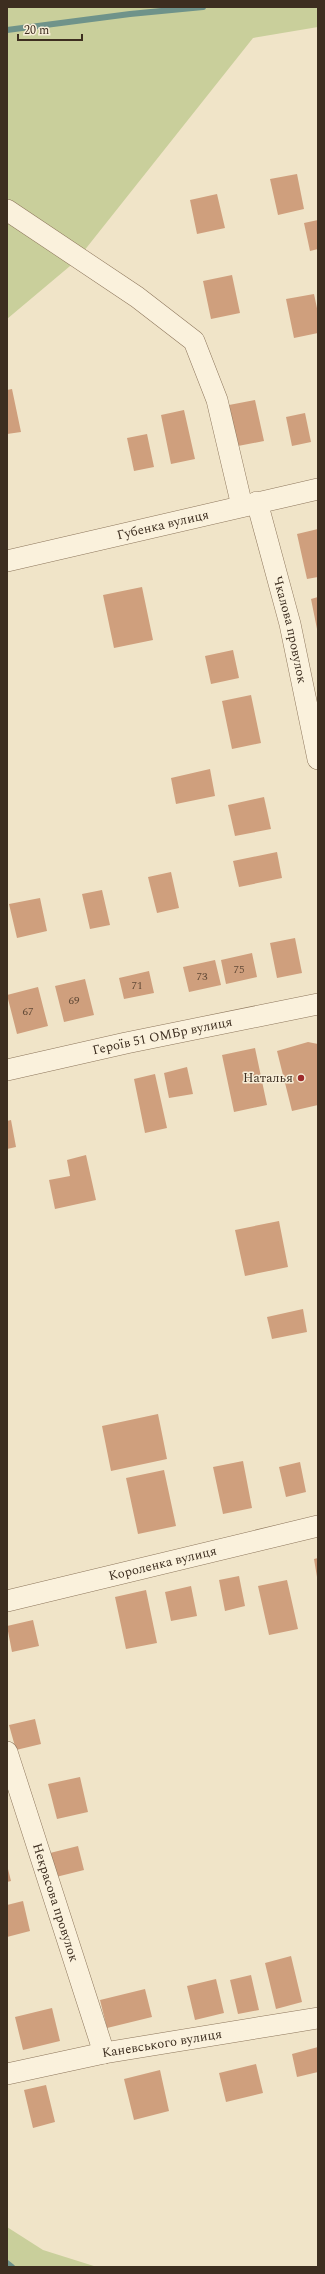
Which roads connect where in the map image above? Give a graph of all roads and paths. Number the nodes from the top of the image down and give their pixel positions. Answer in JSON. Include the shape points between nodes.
{"nodes":[{"id":1,"x":7,"y":210,"type":"edge"},
{"id":2,"x":318,"y":489,"type":"edge"},
{"id":3,"x":250,"y":504,"type":"junction"},
{"id":4,"x":7,"y":561,"type":"edge"},
{"id":5,"x":318,"y":759,"type":"edge"},
{"id":6,"x":318,"y":1004,"type":"edge"},
{"id":7,"x":7,"y":1070,"type":"edge"},
{"id":8,"x":318,"y":1526,"type":"edge"},
{"id":9,"x":7,"y":1601,"type":"edge"},
{"id":10,"x":7,"y":1752,"type":"edge"},
{"id":11,"x":318,"y":2018,"type":"edge"},
{"id":12,"x":104,"y":2053,"type":"junction"},
{"id":13,"x":7,"y":2074,"type":"edge"}],
"edges":[{"from":1,"to":3,"type":"street","name":"Чкалова провулок","via":[[138,297],[194,341],[217,400]]},
{"from":2,"to":3,"type":"street","name":"Губенка вулиця"},
{"from":3,"to":4,"type":"street","name":"Губенка вулиця"},
{"from":3,"to":5,"type":"street","name":"Чкалова провулок","via":[[290,624]]},
{"from":6,"to":7,"type":"street","name":"Героїв 51 ОМБр вулиця"},
{"from":8,"to":9,"type":"street","name":"Короленка вулиця"},
{"from":10,"to":12,"type":"street","name":"Некрасова провулок"},
{"from":11,"to":12,"type":"street","name":"Каневського вулиця"},
{"from":12,"to":13,"type":"street","name":"Каневського вулиця"}]}
